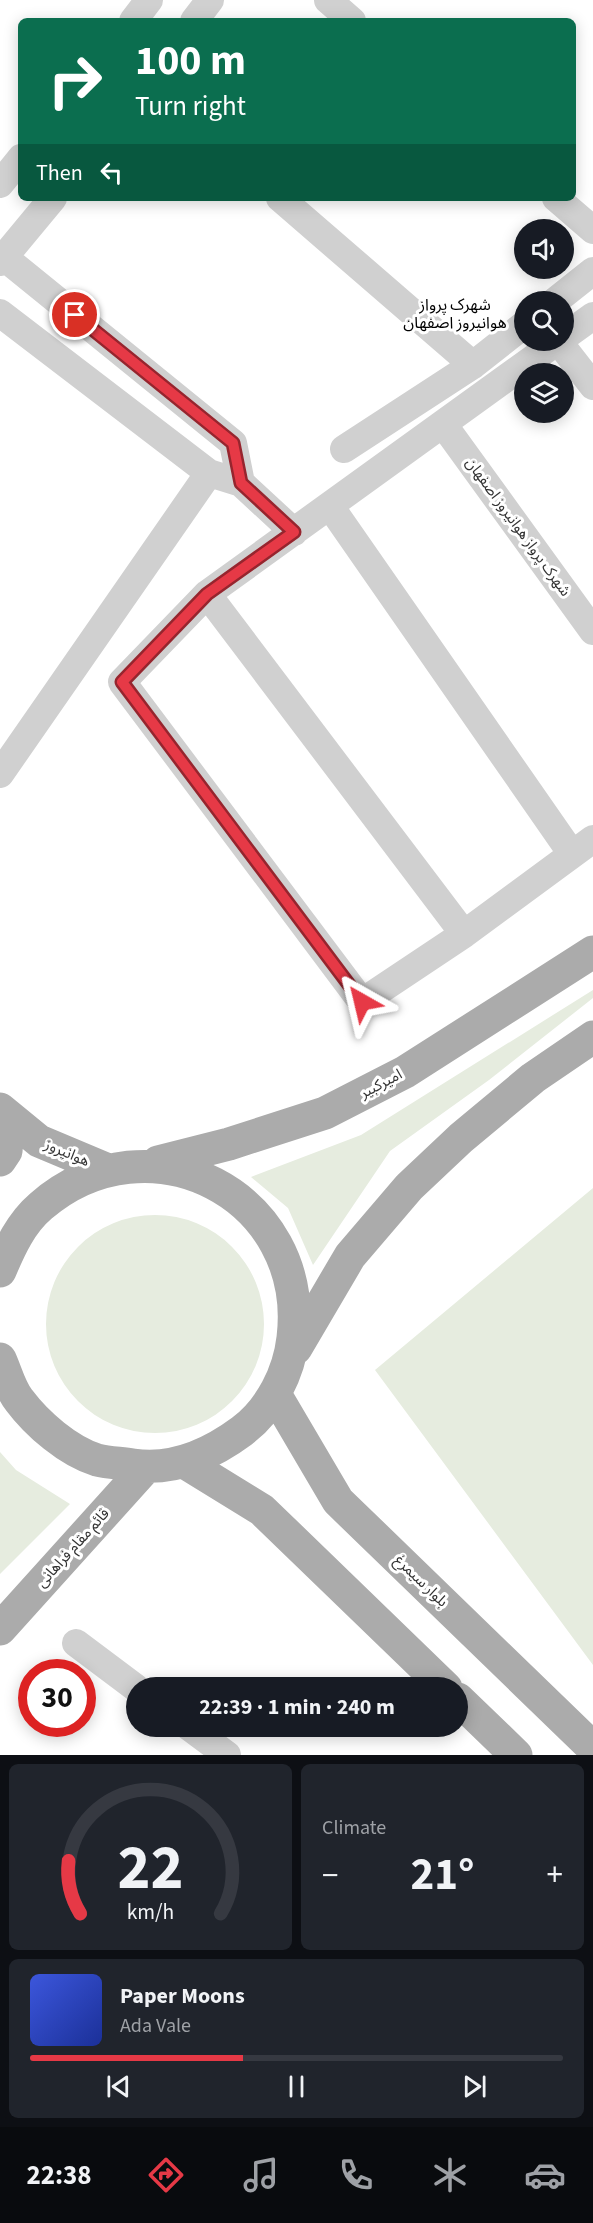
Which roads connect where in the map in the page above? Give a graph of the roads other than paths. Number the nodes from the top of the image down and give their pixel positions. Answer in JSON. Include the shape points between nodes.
{"nodes":[{"id":1,"x":149,"y":0,"type":"edge"},
{"id":2,"x":210,"y":0,"type":"edge"},
{"id":3,"x":328,"y":0,"type":"edge"},
{"id":4,"x":135,"y":18,"type":"edge"},
{"id":5,"x":196,"y":18,"type":"edge"},
{"id":6,"x":349,"y":18,"type":"edge"},
{"id":7,"x":18,"y":163,"type":"edge"},
{"id":8,"x":0,"y":184,"type":"edge"},
{"id":9,"x":50,"y":201,"type":"edge"},
{"id":10,"x":283,"y":201,"type":"edge"},
{"id":11,"x":559,"y":201,"type":"edge"},
{"id":12,"x":593,"y":230,"type":"edge"},
{"id":13,"x":1,"y":258,"type":"edge"},
{"id":14,"x":593,"y":272,"type":"edge"},
{"id":15,"x":568,"y":291,"type":"edge"},
{"id":16,"x":0,"y":313,"type":"edge"},
{"id":17,"x":593,"y":316,"type":"edge"},
{"id":18,"x":574,"y":330,"type":"edge"},
{"id":19,"x":514,"y":333,"type":"edge"},
{"id":20,"x":545,"y":351,"type":"edge"},
{"id":21,"x":568,"y":351,"type":"edge"},
{"id":22,"x":473,"y":365,"type":"junction"},
{"id":23,"x":593,"y":386,"type":"edge"},
{"id":24,"x":443,"y":424,"type":"junction"},
{"id":25,"x":344,"y":449,"type":"dead end"},
{"id":26,"x":209,"y":473,"type":"junction"},
{"id":27,"x":241,"y":483,"type":"junction"},
{"id":28,"x":330,"y":506,"type":"junction"},
{"id":29,"x":294,"y":532,"type":"junction"},
{"id":30,"x":207,"y":594,"type":"junction"},
{"id":31,"x":593,"y":631,"type":"edge"},
{"id":32,"x":0,"y":774,"type":"edge"},
{"id":33,"x":582,"y":847,"type":"edge"},
{"id":34,"x":465,"y":934,"type":"junction"},
{"id":35,"x":593,"y":952,"type":"edge"},
{"id":36,"x":593,"y":1036,"type":"edge"},
{"id":37,"x":5,"y":1113,"type":"edge"},
{"id":38,"x":0,"y":1160,"type":"edge"},
{"id":39,"x":147,"y":1165,"type":"junction"},
{"id":40,"x":108,"y":1170,"type":"junction"},
{"id":41,"x":0,"y":1270,"type":"edge"},
{"id":42,"x":290,"y":1358,"type":"junction"},
{"id":43,"x":0,"y":1359,"type":"edge"},
{"id":44,"x":275,"y":1394,"type":"junction"},
{"id":45,"x":184,"y":1462,"type":"junction"},
{"id":46,"x":146,"y":1467,"type":"junction"},
{"id":47,"x":0,"y":1629,"type":"edge"},
{"id":48,"x":76,"y":1643,"type":"dead end"},
{"id":49,"x":435,"y":1677,"type":"edge"},
{"id":50,"x":126,"y":1680,"type":"edge"},
{"id":51,"x":468,"y":1709,"type":"edge"},
{"id":52,"x":203,"y":1737,"type":"edge"},
{"id":53,"x":593,"y":1748,"type":"edge"},
{"id":54,"x":227,"y":1755,"type":"edge"},
{"id":55,"x":516,"y":1755,"type":"edge"}],
"edges":[{"from":1,"to":4,"type":"street"},
{"from":2,"to":5,"type":"street"},
{"from":3,"to":6,"type":"street"},
{"from":7,"to":8,"type":"street"},
{"from":9,"to":13,"type":"street"},
{"from":10,"to":22,"type":"street"},
{"from":11,"to":12,"type":"street"},
{"from":13,"to":27,"type":"street","via":[[233,443]]},
{"from":14,"to":15,"type":"street"},
{"from":16,"to":26,"type":"street"},
{"from":17,"to":18,"type":"street"},
{"from":19,"to":22,"type":"street"},
{"from":20,"to":24,"type":"street"},
{"from":21,"to":23,"type":"street"},
{"from":22,"to":25,"type":"street"},
{"from":24,"to":28,"type":"street"},
{"from":24,"to":31,"type":"street","name":"شهرک پرواز هوانیروز اصفهان"},
{"from":26,"to":27,"type":"street"},
{"from":26,"to":32,"type":"street"},
{"from":27,"to":29,"type":"street"},
{"from":28,"to":29,"type":"street"},
{"from":28,"to":33,"type":"street"},
{"from":29,"to":30,"type":"street"},
{"from":30,"to":34,"type":"street"},
{"from":30,"to":34,"type":"street","via":[[122,682],[362,1002]]},
{"from":33,"to":34,"type":"street"},
{"from":35,"to":39,"type":"main road","name":"امیرکبیر","via":[[405,1072],[325,1113]]},
{"from":36,"to":42,"type":"main road","via":[[533,1078],[409,1187],[350,1256]]},
{"from":37,"to":38,"type":"main road","via":[[6,1151]]},
{"from":37,"to":40,"type":"main road","name":"هوانیروز","via":[[39,1141]]},
{"from":39,"to":40,"type":"main road"},
{"from":39,"to":42,"type":"main road","via":[[192,1173],[234,1194],[266,1226],[288,1267],[296,1312]]},
{"from":40,"to":41,"type":"main road","via":[[71,1184],[39,1207],[15,1238]]},
{"from":42,"to":44,"type":"main road"},
{"from":43,"to":46,"type":"main road","via":[[17,1399],[51,1436],[96,1460]]},
{"from":44,"to":45,"type":"main road","via":[[243,1430],[220,1447]]},
{"from":44,"to":53,"type":"main road","name":"بلوار سیمرغ","via":[[338,1501]]},
{"from":45,"to":46,"type":"main road"},
{"from":45,"to":49,"type":"main road","via":[[262,1510]]},
{"from":46,"to":47,"type":"main road","name":"قائم مقام فراهانی"},
{"from":48,"to":50,"type":"street"},
{"from":51,"to":55,"type":"main road"},
{"from":52,"to":54,"type":"street"}]}
